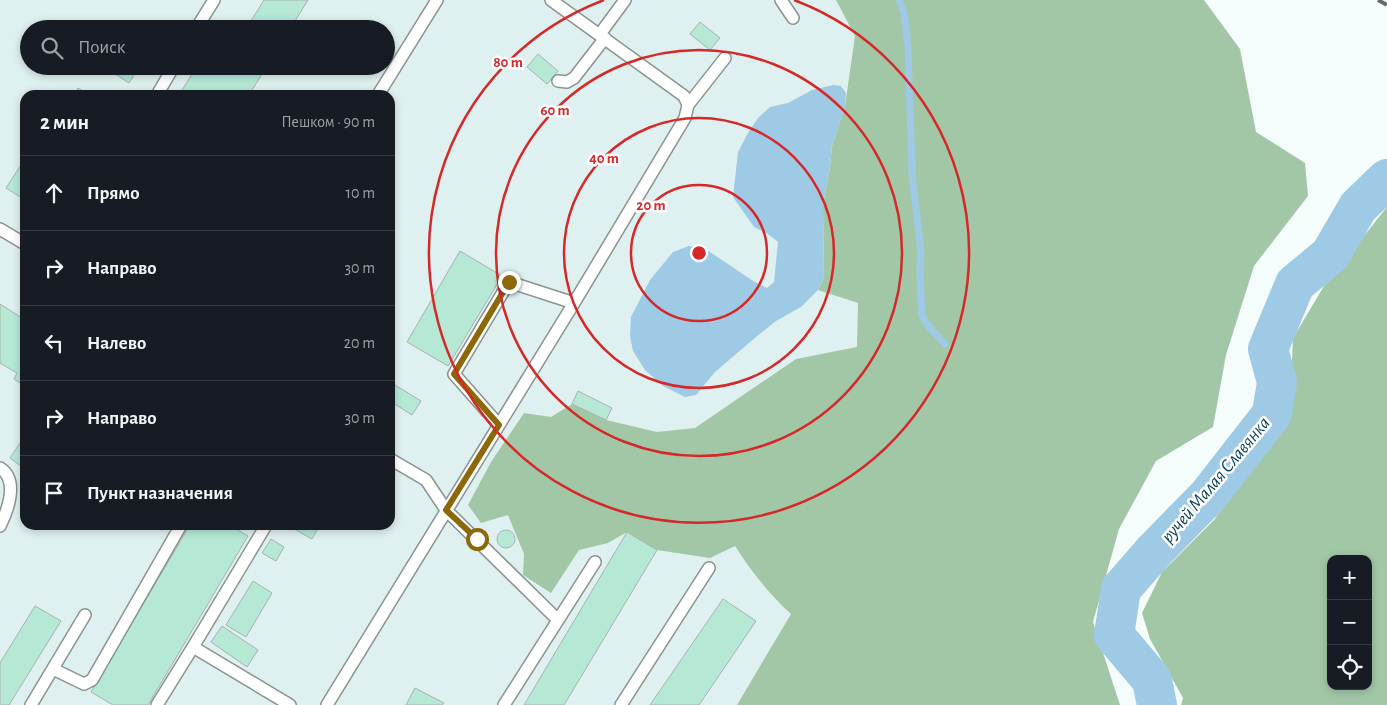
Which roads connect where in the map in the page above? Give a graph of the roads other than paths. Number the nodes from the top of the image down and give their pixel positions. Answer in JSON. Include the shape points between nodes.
{"nodes":[{"id":1,"x":214,"y":0,"type":"edge"},
{"id":2,"x":437,"y":0,"type":"edge"},
{"id":3,"x":551,"y":0,"type":"edge"},
{"id":4,"x":625,"y":0,"type":"edge"},
{"id":5,"x":781,"y":0,"type":"edge"},
{"id":6,"x":794,"y":18,"type":"dead end"},
{"id":7,"x":202,"y":20,"type":"edge"},
{"id":8,"x":602,"y":36,"type":"junction"},
{"id":9,"x":725,"y":58,"type":"dead end"},
{"id":10,"x":395,"y":68,"type":"edge"},
{"id":11,"x":169,"y":75,"type":"edge"},
{"id":12,"x":390,"y":75,"type":"edge"},
{"id":13,"x":558,"y":81,"type":"dead end"},
{"id":14,"x":160,"y":90,"type":"edge"},
{"id":15,"x":381,"y":90,"type":"edge"},
{"id":16,"x":688,"y":106,"type":"junction"},
{"id":17,"x":0,"y":229,"type":"edge"},
{"id":18,"x":20,"y":241,"type":"edge"},
{"id":19,"x":574,"y":303,"type":"junction"},
{"id":20,"x":499,"y":425,"type":"junction"},
{"id":21,"x":395,"y":462,"type":"edge"},
{"id":22,"x":0,"y":468,"type":"edge"},
{"id":23,"x":446,"y":510,"type":"junction"},
{"id":24,"x":0,"y":526,"type":"edge"},
{"id":25,"x":178,"y":530,"type":"edge"},
{"id":26,"x":263,"y":530,"type":"edge"},
{"id":27,"x":596,"y":562,"type":"dead end"},
{"id":28,"x":709,"y":568,"type":"dead end"},
{"id":29,"x":85,"y":615,"type":"dead end"},
{"id":30,"x":558,"y":620,"type":"junction"},
{"id":31,"x":193,"y":647,"type":"junction"},
{"id":32,"x":53,"y":669,"type":"junction"},
{"id":33,"x":31,"y":705,"type":"edge"},
{"id":34,"x":157,"y":705,"type":"edge"},
{"id":35,"x":290,"y":705,"type":"edge"},
{"id":36,"x":327,"y":705,"type":"edge"},
{"id":37,"x":504,"y":705,"type":"edge"},
{"id":38,"x":621,"y":705,"type":"edge"}],
"edges":[{"from":1,"to":7,"type":"lane"},
{"from":2,"to":10,"type":"lane"},
{"from":3,"to":8,"type":"lane"},
{"from":4,"to":8,"type":"lane"},
{"from":5,"to":6,"type":"lane"},
{"from":8,"to":13,"type":"lane","via":[[574,78],[567,82]]},
{"from":8,"to":16,"type":"lane","via":[[684,96]]},
{"from":9,"to":16,"type":"lane"},
{"from":11,"to":14,"type":"lane"},
{"from":12,"to":15,"type":"lane"},
{"from":16,"to":19,"type":"lane","via":[[675,137]]},
{"from":17,"to":18,"type":"lane"},
{"from":19,"to":20,"type":"lane"},
{"from":19,"to":20,"type":"lane","via":[[509,282],[454,374]]},
{"from":20,"to":23,"type":"lane"},
{"from":21,"to":23,"type":"lane","via":[[426,480]]},
{"from":22,"to":24,"type":"lane","via":[[11,484],[9,504]]},
{"from":23,"to":30,"type":"lane"},
{"from":23,"to":36,"type":"lane"},
{"from":25,"to":32,"type":"lane","via":[[92,680],[84,684]]},
{"from":26,"to":31,"type":"lane"},
{"from":27,"to":30,"type":"lane"},
{"from":28,"to":38,"type":"lane"},
{"from":29,"to":32,"type":"lane"},
{"from":30,"to":37,"type":"lane"},
{"from":31,"to":34,"type":"lane"},
{"from":31,"to":35,"type":"lane"},
{"from":32,"to":33,"type":"lane"}]}
